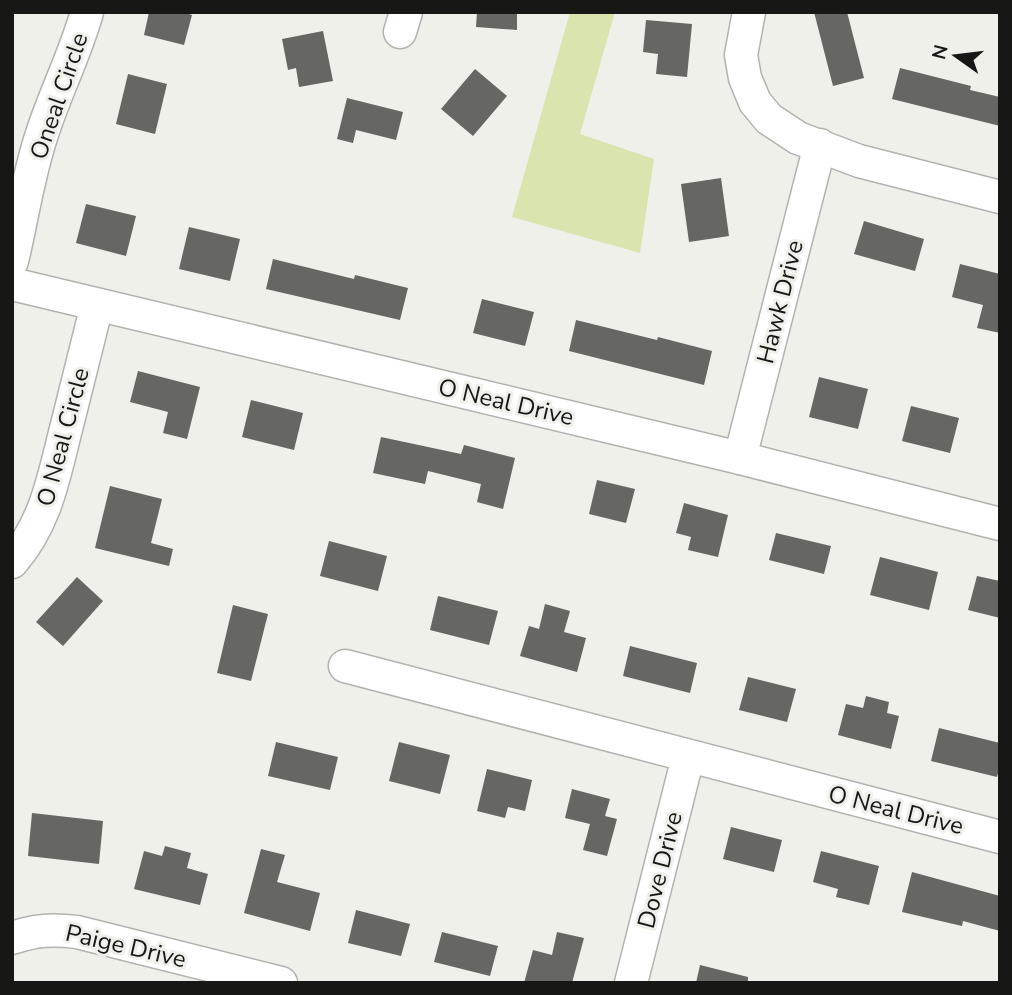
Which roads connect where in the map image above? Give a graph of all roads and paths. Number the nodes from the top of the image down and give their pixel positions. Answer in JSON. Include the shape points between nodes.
{"nodes":[{"id":1,"x":87,"y":12,"type":"edge"},
{"id":2,"x":749,"y":12,"type":"edge"},
{"id":3,"x":820,"y":145,"type":"junction"},
{"id":4,"x":1000,"y":198,"type":"edge"},
{"id":5,"x":12,"y":261,"type":"edge"},
{"id":6,"x":12,"y":284,"type":"edge"},
{"id":7,"x":97,"y":305,"type":"junction"},
{"id":8,"x":740,"y":458,"type":"junction"},
{"id":9,"x":1000,"y":524,"type":"edge"},
{"id":10,"x":12,"y":562,"type":"edge"},
{"id":11,"x":345,"y":666,"type":"dead end"},
{"id":12,"x":688,"y":757,"type":"junction"},
{"id":13,"x":1000,"y":837,"type":"edge"},
{"id":14,"x":12,"y":938,"type":"edge"},
{"id":15,"x":281,"y":983,"type":"edge"},
{"id":16,"x":631,"y":983,"type":"edge"}],
"edges":[{"from":1,"to":5,"type":"street","name":"Oneal Circle","via":[[41,138]]},
{"from":2,"to":3,"type":"street","via":[[741,55],[755,102],[769,119],[797,138]]},
{"from":3,"to":4,"type":"street","via":[[859,161]]},
{"from":3,"to":8,"type":"street","name":"Hawk Drive"},
{"from":6,"to":7,"type":"street","name":"O Neal Drive"},
{"from":7,"to":8,"type":"street","name":"O Neal Drive"},
{"from":7,"to":10,"type":"street","name":"O Neal Circle","via":[[43,513]]},
{"from":8,"to":9,"type":"street","name":"O Neal Drive"},
{"from":11,"to":12,"type":"street","name":"O Neal Drive"},
{"from":12,"to":13,"type":"street","name":"O Neal Drive"},
{"from":12,"to":16,"type":"street","name":"Dove Drive"},
{"from":14,"to":15,"type":"street","name":"Paige Drive","via":[[51,929],[77,932]]}]}
